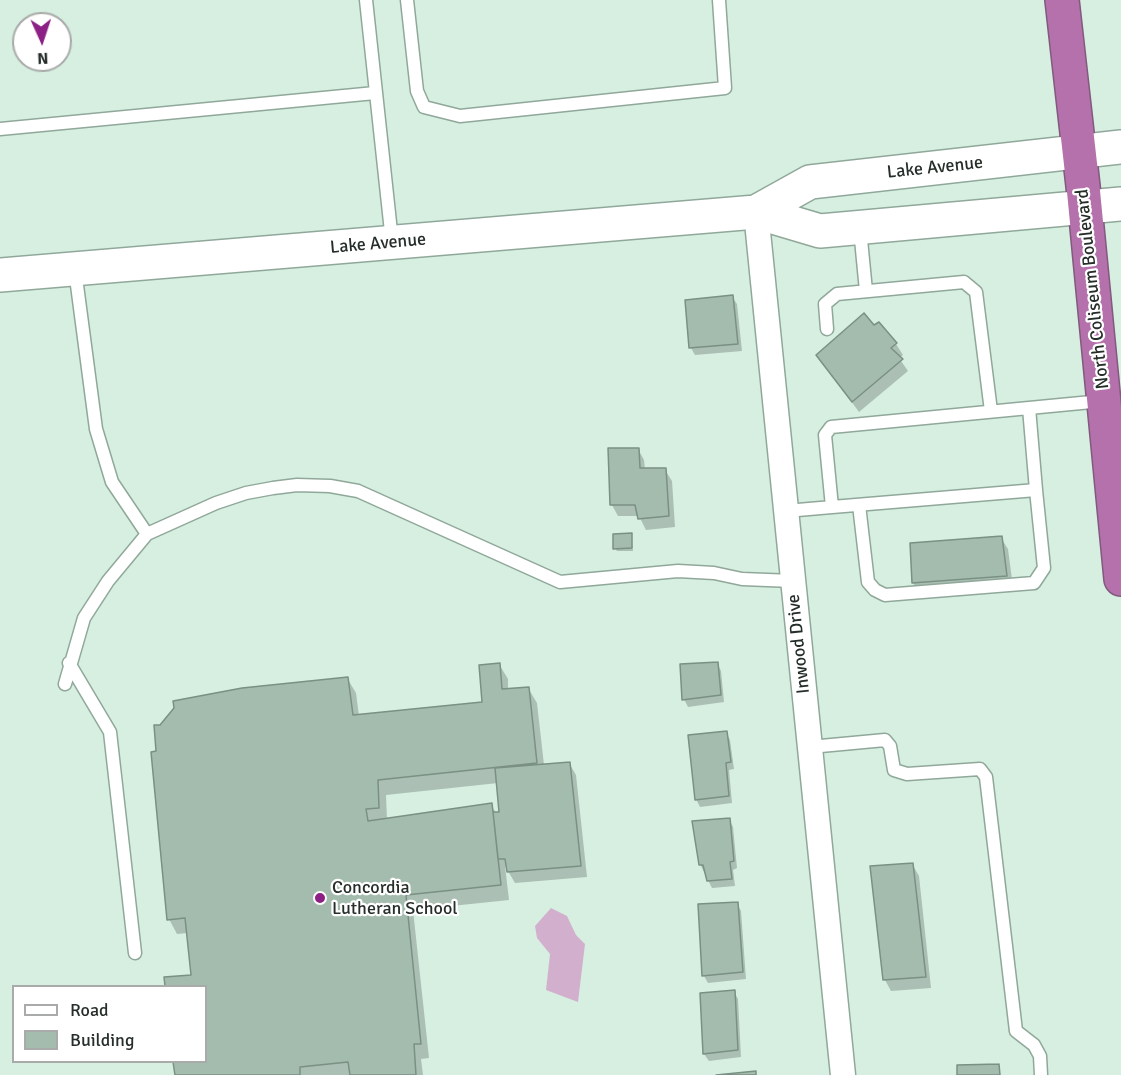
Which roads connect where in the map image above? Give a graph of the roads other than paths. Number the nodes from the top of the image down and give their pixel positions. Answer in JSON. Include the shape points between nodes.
{"nodes":[{"id":1,"x":366,"y":0,"type":"edge"},
{"id":2,"x":407,"y":0,"type":"edge"},
{"id":3,"x":719,"y":0,"type":"edge"},
{"id":4,"x":1062,"y":0,"type":"edge"},
{"id":5,"x":375,"y":93,"type":"junction"},
{"id":6,"x":0,"y":129,"type":"edge"},
{"id":7,"x":1121,"y":147,"type":"edge"},
{"id":8,"x":1078,"y":152,"type":"junction"},
{"id":9,"x":1121,"y":204,"type":"edge"},
{"id":10,"x":1085,"y":207,"type":"junction"},
{"id":11,"x":756,"y":212,"type":"junction"},
{"id":12,"x":860,"y":228,"type":"junction"},
{"id":13,"x":392,"y":243,"type":"junction"},
{"id":14,"x":75,"y":269,"type":"junction"},
{"id":15,"x":0,"y":275,"type":"edge"},
{"id":16,"x":866,"y":291,"type":"junction"},
{"id":17,"x":827,"y":329,"type":"dead end"},
{"id":18,"x":1104,"y":400,"type":"junction"},
{"id":19,"x":1029,"y":408,"type":"junction"},
{"id":20,"x":991,"y":411,"type":"junction"},
{"id":21,"x":1036,"y":489,"type":"junction"},
{"id":22,"x":860,"y":505,"type":"junction"},
{"id":23,"x":832,"y":507,"type":"junction"},
{"id":24,"x":786,"y":511,"type":"junction"},
{"id":25,"x":147,"y":534,"type":"junction"},
{"id":26,"x":1121,"y":579,"type":"edge"},
{"id":27,"x":793,"y":581,"type":"junction"},
{"id":28,"x":69,"y":663,"type":"junction"},
{"id":29,"x":65,"y":684,"type":"dead end"},
{"id":30,"x":810,"y":747,"type":"junction"},
{"id":31,"x":135,"y":953,"type":"dead end"},
{"id":32,"x":843,"y":1075,"type":"edge"},
{"id":33,"x":1041,"y":1075,"type":"edge"}],
"edges":[{"from":1,"to":5,"type":"lane"},
{"from":2,"to":3,"type":"lane","via":[[417,92],[424,107],[460,116],[725,88]]},
{"from":4,"to":8,"type":"highway","name":"North Coliseum Boulevard"},
{"from":5,"to":6,"type":"lane"},
{"from":5,"to":13,"type":"lane"},
{"from":7,"to":8,"type":"main road","name":"Lake Avenue"},
{"from":8,"to":10,"type":"highway","name":"North Coliseum Boulevard"},
{"from":8,"to":11,"type":"main road","name":"Lake Avenue","via":[[810,182]]},
{"from":9,"to":10,"type":"main road","name":"Lake Avenue"},
{"from":10,"to":12,"type":"main road","name":"Lake Avenue"},
{"from":10,"to":18,"type":"highway","name":"North Coliseum Boulevard"},
{"from":11,"to":12,"type":"main road","name":"Lake Avenue","via":[[820,231]]},
{"from":11,"to":13,"type":"main road","name":"Lake Avenue"},
{"from":11,"to":24,"type":"street","name":"Inwood Drive"},
{"from":12,"to":16,"type":"lane"},
{"from":13,"to":14,"type":"main road","name":"Lake Avenue"},
{"from":14,"to":15,"type":"main road","name":"Lake Avenue"},
{"from":14,"to":25,"type":"lane","via":[[96,429],[112,482]]},
{"from":16,"to":17,"type":"lane","via":[[837,294],[825,304]]},
{"from":16,"to":20,"type":"lane","via":[[964,282],[976,292]]},
{"from":18,"to":19,"type":"lane"},
{"from":18,"to":26,"type":"highway","name":"North Coliseum Boulevard"},
{"from":19,"to":20,"type":"lane"},
{"from":19,"to":21,"type":"lane"},
{"from":20,"to":23,"type":"lane","via":[[831,427],[825,435]]},
{"from":21,"to":22,"type":"lane"},
{"from":21,"to":22,"type":"lane","via":[[1044,568],[1034,583],[885,596],[868,582]]},
{"from":22,"to":23,"type":"lane"},
{"from":23,"to":24,"type":"lane"},
{"from":24,"to":27,"type":"street","name":"Inwood Drive"},
{"from":25,"to":27,"type":"lane","via":[[246,493],[297,485],[330,486],[358,491],[390,504],[560,582],[678,571]]},
{"from":25,"to":28,"type":"lane","via":[[84,618]]},
{"from":27,"to":30,"type":"street","name":"Inwood Drive"},
{"from":28,"to":29,"type":"lane"},
{"from":28,"to":31,"type":"lane","via":[[111,732]]},
{"from":30,"to":32,"type":"street","name":"Inwood Drive"},
{"from":30,"to":33,"type":"lane","via":[[885,740],[890,746],[894,770],[907,774],[980,769],[986,777],[1016,1031],[1034,1045],[1040,1056]]}]}
